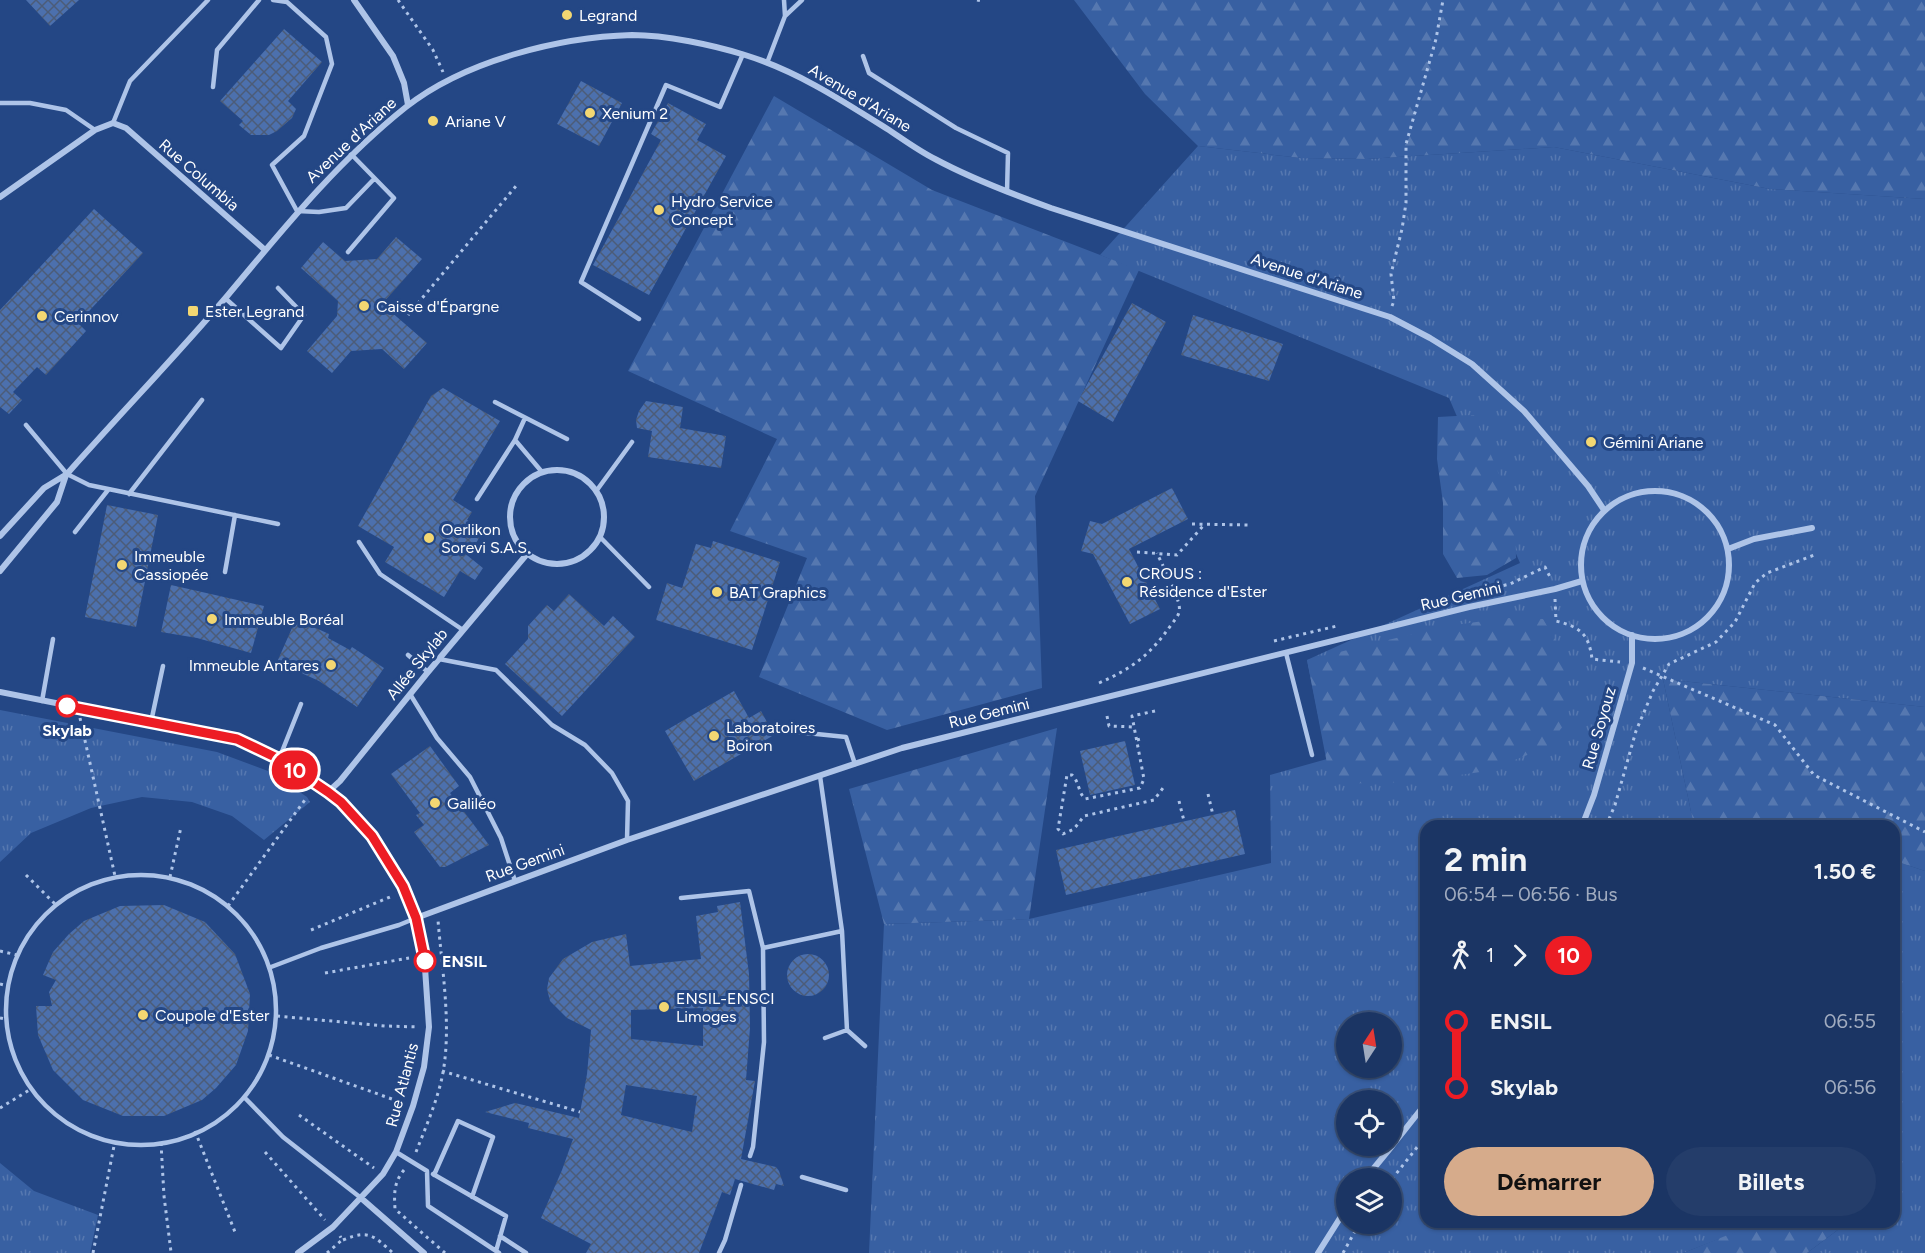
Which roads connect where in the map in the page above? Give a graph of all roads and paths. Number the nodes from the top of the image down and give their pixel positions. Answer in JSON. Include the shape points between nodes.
{"nodes":[{"id":1,"x":208,"y":0,"type":"edge"},
{"id":2,"x":259,"y":0,"type":"edge"},
{"id":3,"x":273,"y":0,"type":"edge"},
{"id":4,"x":354,"y":0,"type":"edge"},
{"id":5,"x":398,"y":0,"type":"edge"},
{"id":6,"x":784,"y":0,"type":"edge"},
{"id":7,"x":802,"y":0,"type":"edge"},
{"id":8,"x":977,"y":0,"type":"edge"},
{"id":9,"x":1443,"y":0,"type":"edge"},
{"id":10,"x":982,"y":1,"type":"edge"},
{"id":11,"x":785,"y":16,"type":"junction"},
{"id":12,"x":743,"y":54,"type":"junction"},
{"id":13,"x":863,"y":56,"type":"dead end"},
{"id":14,"x":767,"y":63,"type":"junction"},
{"id":15,"x":446,"y":80,"type":"junction"},
{"id":16,"x":213,"y":87,"type":"dead end"},
{"id":17,"x":0,"y":103,"type":"edge"},
{"id":18,"x":408,"y":105,"type":"junction"},
{"id":19,"x":113,"y":123,"type":"junction"},
{"id":20,"x":95,"y":130,"type":"junction"},
{"id":21,"x":351,"y":154,"type":"junction"},
{"id":22,"x":374,"y":178,"type":"junction"},
{"id":23,"x":516,"y":186,"type":"dead end"},
{"id":24,"x":1007,"y":192,"type":"junction"},
{"id":25,"x":0,"y":196,"type":"edge"},
{"id":26,"x":297,"y":211,"type":"junction"},
{"id":27,"x":265,"y":250,"type":"junction"},
{"id":28,"x":348,"y":252,"type":"dead end"},
{"id":29,"x":278,"y":288,"type":"dead end"},
{"id":30,"x":225,"y":298,"type":"junction"},
{"id":31,"x":408,"y":315,"type":"dead end"},
{"id":32,"x":1390,"y":317,"type":"junction"},
{"id":33,"x":639,"y":319,"type":"dead end"},
{"id":34,"x":202,"y":400,"type":"dead end"},
{"id":35,"x":495,"y":402,"type":"dead end"},
{"id":36,"x":525,"y":418,"type":"junction"},
{"id":37,"x":26,"y":425,"type":"dead end"},
{"id":38,"x":567,"y":439,"type":"dead end"},
{"id":39,"x":515,"y":440,"type":"junction"},
{"id":40,"x":632,"y":442,"type":"dead end"},
{"id":41,"x":542,"y":472,"type":"junction"},
{"id":42,"x":67,"y":474,"type":"junction"},
{"id":43,"x":108,"y":490,"type":"junction"},
{"id":44,"x":597,"y":490,"type":"junction"},
{"id":45,"x":129,"y":494,"type":"junction"},
{"id":46,"x":477,"y":499,"type":"dead end"},
{"id":47,"x":1604,"y":510,"type":"junction"},
{"id":48,"x":235,"y":515,"type":"junction"},
{"id":49,"x":278,"y":524,"type":"dead end"},
{"id":50,"x":1192,"y":524,"type":"dead end"},
{"id":51,"x":1204,"y":525,"type":"junction"},
{"id":52,"x":1251,"y":525,"type":"dead end"},
{"id":53,"x":1812,"y":528,"type":"dead end"},
{"id":54,"x":75,"y":532,"type":"dead end"},
{"id":55,"x":0,"y":536,"type":"edge"},
{"id":56,"x":601,"y":538,"type":"junction"},
{"id":57,"x":359,"y":542,"type":"dead end"},
{"id":58,"x":1728,"y":549,"type":"junction"},
{"id":59,"x":1137,"y":552,"type":"dead end"},
{"id":60,"x":1157,"y":553,"type":"junction"},
{"id":61,"x":527,"y":554,"type":"junction"},
{"id":62,"x":1817,"y":554,"type":"dead end"},
{"id":63,"x":0,"y":571,"type":"edge"},
{"id":64,"x":225,"y":572,"type":"dead end"},
{"id":65,"x":1582,"y":581,"type":"junction"},
{"id":66,"x":649,"y":587,"type":"dead end"},
{"id":67,"x":1555,"y":589,"type":"junction"},
{"id":68,"x":1479,"y":591,"type":"dead end"},
{"id":69,"x":1343,"y":624,"type":"dead end"},
{"id":70,"x":463,"y":630,"type":"junction"},
{"id":71,"x":1632,"y":635,"type":"junction"},
{"id":72,"x":53,"y":639,"type":"dead end"},
{"id":73,"x":1274,"y":641,"type":"dead end"},
{"id":74,"x":1286,"y":653,"type":"junction"},
{"id":75,"x":408,"y":654,"type":"dead end"},
{"id":76,"x":439,"y":659,"type":"junction"},
{"id":77,"x":1632,"y":663,"type":"junction"},
{"id":78,"x":163,"y":666,"type":"dead end"},
{"id":79,"x":428,"y":672,"type":"junction"},
{"id":80,"x":1661,"y":676,"type":"junction"},
{"id":81,"x":1099,"y":683,"type":"dead end"},
{"id":82,"x":0,"y":692,"type":"edge"},
{"id":83,"x":410,"y":694,"type":"junction"},
{"id":84,"x":42,"y":701,"type":"junction"},
{"id":85,"x":301,"y":704,"type":"dead end"},
{"id":86,"x":78,"y":708,"type":"junction"},
{"id":87,"x":1155,"y":711,"type":"dead end"},
{"id":88,"x":1107,"y":716,"type":"dead end"},
{"id":89,"x":151,"y":722,"type":"junction"},
{"id":90,"x":1134,"y":727,"type":"junction"},
{"id":91,"x":787,"y":731,"type":"dead end"},
{"id":92,"x":1144,"y":738,"type":"dead end"},
{"id":93,"x":1137,"y":740,"type":"junction"},
{"id":94,"x":1312,"y":755,"type":"dead end"},
{"id":95,"x":279,"y":759,"type":"junction"},
{"id":96,"x":855,"y":764,"type":"junction"},
{"id":97,"x":820,"y":776,"type":"junction"},
{"id":98,"x":1163,"y":788,"type":"dead end"},
{"id":99,"x":328,"y":792,"type":"junction"},
{"id":100,"x":1208,"y":794,"type":"dead end"},
{"id":101,"x":307,"y":797,"type":"dead end"},
{"id":102,"x":1179,"y":801,"type":"dead end"},
{"id":103,"x":1214,"y":814,"type":"dead end"},
{"id":104,"x":1584,"y":820,"type":"edge"},
{"id":105,"x":1609,"y":820,"type":"edge"},
{"id":106,"x":1184,"y":821,"type":"dead end"},
{"id":107,"x":181,"y":827,"type":"dead end"},
{"id":108,"x":1925,"y":832,"type":"edge"},
{"id":109,"x":627,"y":840,"type":"junction"},
{"id":110,"x":26,"y":875,"type":"dead end"},
{"id":111,"x":115,"y":876,"type":"junction"},
{"id":112,"x":170,"y":877,"type":"junction"},
{"id":113,"x":515,"y":881,"type":"junction"},
{"id":114,"x":390,"y":897,"type":"dead end"},
{"id":115,"x":681,"y":898,"type":"dead end"},
{"id":116,"x":57,"y":906,"type":"junction"},
{"id":117,"x":228,"y":906,"type":"junction"},
{"id":118,"x":416,"y":918,"type":"junction"},
{"id":119,"x":311,"y":930,"type":"dead end"},
{"id":120,"x":842,"y":931,"type":"junction"},
{"id":121,"x":763,"y":948,"type":"junction"},
{"id":122,"x":0,"y":951,"type":"edge"},
{"id":123,"x":17,"y":955,"type":"junction"},
{"id":124,"x":409,"y":958,"type":"dead end"},
{"id":125,"x":271,"y":967,"type":"junction"},
{"id":126,"x":325,"y":973,"type":"dead end"},
{"id":127,"x":0,"y":984,"type":"edge"},
{"id":128,"x":8,"y":986,"type":"junction"},
{"id":129,"x":277,"y":1016,"type":"junction"},
{"id":130,"x":2,"y":1019,"type":"edge"},
{"id":131,"x":429,"y":1027,"type":"junction"},
{"id":132,"x":847,"y":1030,"type":"junction"},
{"id":133,"x":825,"y":1038,"type":"dead end"},
{"id":134,"x":865,"y":1046,"type":"dead end"},
{"id":135,"x":269,"y":1055,"type":"junction"},
{"id":136,"x":442,"y":1071,"type":"dead end"},
{"id":137,"x":31,"y":1089,"type":"junction"},
{"id":138,"x":246,"y":1099,"type":"junction"},
{"id":139,"x":413,"y":1106,"type":"junction"},
{"id":140,"x":0,"y":1108,"type":"edge"},
{"id":141,"x":1420,"y":1111,"type":"edge"},
{"id":142,"x":580,"y":1112,"type":"dead end"},
{"id":143,"x":299,"y":1115,"type":"dead end"},
{"id":144,"x":195,"y":1131,"type":"junction"},
{"id":145,"x":1402,"y":1133,"type":"edge"},
{"id":146,"x":161,"y":1143,"type":"junction"},
{"id":147,"x":1420,"y":1144,"type":"edge"},
{"id":148,"x":114,"y":1146,"type":"junction"},
{"id":149,"x":265,"y":1152,"type":"dead end"},
{"id":150,"x":396,"y":1152,"type":"junction"},
{"id":151,"x":750,"y":1156,"type":"dead end"},
{"id":152,"x":1384,"y":1156,"type":"edge"},
{"id":153,"x":1374,"y":1168,"type":"edge"},
{"id":154,"x":1401,"y":1168,"type":"edge"},
{"id":155,"x":427,"y":1171,"type":"junction"},
{"id":156,"x":383,"y":1174,"type":"junction"},
{"id":157,"x":434,"y":1175,"type":"junction"},
{"id":158,"x":802,"y":1177,"type":"dead end"},
{"id":159,"x":741,"y":1185,"type":"dead end"},
{"id":160,"x":846,"y":1190,"type":"dead end"},
{"id":161,"x":472,"y":1197,"type":"junction"},
{"id":162,"x":361,"y":1198,"type":"junction"},
{"id":163,"x":1336,"y":1224,"type":"edge"},
{"id":164,"x":333,"y":1227,"type":"junction"},
{"id":165,"x":235,"y":1232,"type":"dead end"},
{"id":166,"x":1353,"y":1234,"type":"edge"},
{"id":167,"x":500,"y":1236,"type":"junction"},
{"id":168,"x":342,"y":1240,"type":"dead end"},
{"id":169,"x":171,"y":1252,"type":"edge"},
{"id":170,"x":497,"y":1252,"type":"edge"},
{"id":171,"x":93,"y":1253,"type":"edge"},
{"id":172,"x":298,"y":1253,"type":"edge"},
{"id":173,"x":393,"y":1253,"type":"edge"},
{"id":174,"x":424,"y":1253,"type":"edge"},
{"id":175,"x":526,"y":1253,"type":"edge"},
{"id":176,"x":719,"y":1253,"type":"edge"},
{"id":177,"x":1318,"y":1253,"type":"edge"},
{"id":178,"x":1343,"y":1253,"type":"edge"}],
"edges":[{"from":1,"to":19,"type":"lane","via":[[130,81]]},
{"from":2,"to":16,"type":"lane","via":[[217,50]]},
{"from":3,"to":26,"type":"lane","via":[[287,2],[326,37],[332,64],[304,136],[272,165]]},
{"from":4,"to":18,"type":"street","via":[[393,56]]},
{"from":5,"to":15,"type":"path","via":[[434,50]]},
{"from":6,"to":11,"type":"lane"},
{"from":7,"to":11,"type":"lane"},
{"from":8,"to":10,"type":"path"},
{"from":9,"to":32,"type":"path","via":[[1406,144],[1406,203],[1391,274],[1394,301]]},
{"from":11,"to":14,"type":"lane"},
{"from":12,"to":14,"type":"street","name":"Avenue d'Ariane"},
{"from":12,"to":15,"type":"street","name":"Avenue d'Ariane","via":[[635,35],[568,41],[494,61]]},
{"from":12,"to":33,"type":"lane","via":[[720,107],[666,85],[581,282]]},
{"from":13,"to":24,"type":"lane","via":[[869,73],[956,128],[1008,153]]},
{"from":14,"to":24,"type":"street","name":"Avenue d'Ariane","via":[[825,90],[934,159]]},
{"from":15,"to":18,"type":"street","name":"Avenue d'Ariane"},
{"from":17,"to":20,"type":"lane","via":[[30,103],[66,110]]},
{"from":18,"to":21,"type":"street","name":"Avenue d'Ariane"},
{"from":19,"to":20,"type":"street"},
{"from":19,"to":27,"type":"street","name":"Rue Columbia","via":[[126,129]]},
{"from":20,"to":25,"type":"street"},
{"from":21,"to":22,"type":"lane"},
{"from":21,"to":26,"type":"street","name":"Avenue d'Ariane"},
{"from":22,"to":26,"type":"lane","via":[[346,208]]},
{"from":22,"to":28,"type":"lane","via":[[394,198]]},
{"from":23,"to":31,"type":"path"},
{"from":24,"to":32,"type":"street","name":"Avenue d'Ariane"},
{"from":26,"to":27,"type":"street","name":"Avenue d'Ariane"},
{"from":27,"to":30,"type":"street","name":"Avenue d'Ariane"},
{"from":29,"to":30,"type":"lane","via":[[304,315],[280,348]]},
{"from":30,"to":42,"type":"street","name":"Avenue d'Ariane"},
{"from":32,"to":47,"type":"street","name":"Avenue d'Ariane","via":[[1472,364],[1515,403],[1588,486]]},
{"from":34,"to":45,"type":"lane"},
{"from":35,"to":36,"type":"lane"},
{"from":36,"to":38,"type":"lane"},
{"from":36,"to":39,"type":"lane"},
{"from":37,"to":42,"type":"lane"},
{"from":39,"to":41,"type":"lane"},
{"from":39,"to":46,"type":"lane"},
{"from":40,"to":44,"type":"lane"},
{"from":41,"to":44,"type":"street","via":[[573,472]]},
{"from":41,"to":61,"type":"street","via":[[529,478],[512,501],[512,530]]},
{"from":42,"to":43,"type":"lane"},
{"from":42,"to":55,"type":"street","name":"Avenue d'Ariane","via":[[44,488]]},
{"from":42,"to":63,"type":"street","name":"Avenue d'Ariane","via":[[57,502]]},
{"from":43,"to":45,"type":"lane"},
{"from":43,"to":54,"type":"lane"},
{"from":44,"to":56,"type":"street","via":[[604,506]]},
{"from":45,"to":48,"type":"lane"},
{"from":47,"to":58,"type":"street","via":[[1638,492],[1677,494],[1689,498],[1710,515]]},
{"from":47,"to":65,"type":"street","via":[[1588,530],[1581,561]]},
{"from":48,"to":49,"type":"lane"},
{"from":48,"to":64,"type":"lane"},
{"from":50,"to":51,"type":"path"},
{"from":51,"to":52,"type":"path"},
{"from":51,"to":60,"type":"path","via":[[1177,555]]},
{"from":53,"to":58,"type":"street","via":[[1754,539]]},
{"from":56,"to":61,"type":"street","via":[[581,558],[568,564],[540,561]]},
{"from":56,"to":66,"type":"lane"},
{"from":57,"to":70,"type":"lane","via":[[380,574]]},
{"from":58,"to":71,"type":"street","via":[[1726,588],[1705,620],[1670,638]]},
{"from":59,"to":60,"type":"path"},
{"from":60,"to":81,"type":"path","via":[[1179,606],[1179,616],[1145,657]]},
{"from":61,"to":70,"type":"street","name":"Allée Skylab"},
{"from":62,"to":80,"type":"path","via":[[1767,573],[1755,583],[1735,622],[1716,642],[1669,664]]},
{"from":65,"to":67,"type":"street","name":"Rue Gemini"},
{"from":65,"to":71,"type":"street","via":[[1600,615]]},
{"from":67,"to":68,"type":"path","via":[[1545,567],[1510,584]]},
{"from":67,"to":74,"type":"street","name":"Rue Gemini"},
{"from":67,"to":77,"type":"path","via":[[1556,621],[1572,625],[1584,634],[1591,645],[1592,659]]},
{"from":69,"to":73,"type":"path"},
{"from":70,"to":76,"type":"street","name":"Allée Skylab"},
{"from":71,"to":77,"type":"street","name":"Rue Soyouz"},
{"from":72,"to":84,"type":"lane"},
{"from":74,"to":94,"type":"lane"},
{"from":74,"to":96,"type":"street","name":"Rue Gemini","via":[[902,748]]},
{"from":75,"to":79,"type":"lane"},
{"from":76,"to":79,"type":"street","name":"Allée Skylab"},
{"from":76,"to":109,"type":"lane","via":[[496,670],[552,725],[585,745],[612,773],[628,801]]},
{"from":77,"to":80,"type":"path"},
{"from":77,"to":104,"type":"street","name":"Rue Soyouz"},
{"from":78,"to":89,"type":"lane"},
{"from":79,"to":83,"type":"street","name":"Allée Skylab"},
{"from":80,"to":105,"type":"path","via":[[1636,731]]},
{"from":80,"to":108,"type":"path","via":[[1775,725],[1814,775]]},
{"from":82,"to":84,"type":"street","name":"Rue Atlantis"},
{"from":83,"to":99,"type":"street","name":"Allée Skylab"},
{"from":83,"to":113,"type":"lane","via":[[437,738],[470,777],[501,838]]},
{"from":84,"to":86,"type":"street","name":"Rue Atlantis"},
{"from":85,"to":95,"type":"lane"},
{"from":86,"to":89,"type":"street","name":"Rue Atlantis"},
{"from":86,"to":111,"type":"path"},
{"from":87,"to":90,"type":"path","via":[[1132,716]]},
{"from":88,"to":90,"type":"path","via":[[1109,726]]},
{"from":89,"to":95,"type":"street","name":"Rue Atlantis","via":[[237,739]]},
{"from":90,"to":93,"type":"path"},
{"from":91,"to":96,"type":"lane","via":[[846,737]]},
{"from":92,"to":93,"type":"path"},
{"from":93,"to":98,"type":"path","via":[[1144,779],[1140,788],[1085,799],[1076,778],[1067,775],[1058,829],[1063,834],[1074,829],[1084,816],[1154,800]]},
{"from":95,"to":99,"type":"street","name":"Rue Atlantis"},
{"from":96,"to":97,"type":"street","name":"Rue Gemini"},
{"from":97,"to":109,"type":"street","name":"Rue Gemini"},
{"from":97,"to":120,"type":"lane"},
{"from":99,"to":118,"type":"street","name":"Rue Atlantis","via":[[372,836],[403,886]]},
{"from":100,"to":103,"type":"path"},
{"from":101,"to":117,"type":"path"},
{"from":102,"to":106,"type":"path"},
{"from":107,"to":112,"type":"path"},
{"from":109,"to":113,"type":"street","name":"Rue Gemini"},
{"from":110,"to":116,"type":"path"},
{"from":111,"to":112,"type":"lane"},
{"from":111,"to":116,"type":"lane","via":[[80,889]]},
{"from":112,"to":117,"type":"lane","via":[[194,884]]},
{"from":113,"to":118,"type":"street","name":"Rue Gemini"},
{"from":114,"to":119,"type":"path"},
{"from":115,"to":121,"type":"lane","via":[[749,891]]},
{"from":116,"to":123,"type":"lane","via":[[29,931]]},
{"from":117,"to":125,"type":"lane","via":[[252,929]]},
{"from":118,"to":125,"type":"lane"},
{"from":118,"to":131,"type":"street","name":"Rue Atlantis","via":[[424,953]]},
{"from":120,"to":121,"type":"lane"},
{"from":120,"to":132,"type":"lane"},
{"from":121,"to":151,"type":"lane","via":[[764,1042]]},
{"from":122,"to":123,"type":"path"},
{"from":123,"to":128,"type":"lane"},
{"from":124,"to":126,"type":"path"},
{"from":125,"to":129,"type":"lane"},
{"from":127,"to":128,"type":"path"},
{"from":128,"to":130,"type":"lane"},
{"from":129,"to":131,"type":"path"},
{"from":129,"to":135,"type":"lane"},
{"from":130,"to":137,"type":"lane","via":[[13,1060]]},
{"from":131,"to":139,"type":"street","name":"Rue Atlantis","via":[[424,1067]]},
{"from":132,"to":133,"type":"lane"},
{"from":132,"to":134,"type":"lane"},
{"from":135,"to":138,"type":"lane"},
{"from":135,"to":139,"type":"path"},
{"from":136,"to":142,"type":"path"},
{"from":137,"to":140,"type":"path"},
{"from":137,"to":148,"type":"lane","via":[[69,1127]]},
{"from":138,"to":144,"type":"lane","via":[[210,1126]]},
{"from":138,"to":162,"type":"lane","via":[[283,1137]]},
{"from":139,"to":150,"type":"street","name":"Rue Atlantis"},
{"from":141,"to":145,"type":"street"},
{"from":143,"to":156,"type":"path"},
{"from":144,"to":146,"type":"lane"},
{"from":144,"to":165,"type":"path"},
{"from":146,"to":148,"type":"lane"},
{"from":146,"to":169,"type":"path"},
{"from":147,"to":154,"type":"path"},
{"from":148,"to":171,"type":"path"},
{"from":149,"to":164,"type":"path"},
{"from":150,"to":155,"type":"lane"},
{"from":150,"to":156,"type":"street","name":"Rue Atlantis"},
{"from":152,"to":153,"type":"street"},
{"from":155,"to":157,"type":"lane"},
{"from":155,"to":170,"type":"lane","via":[[429,1206]]},
{"from":156,"to":162,"type":"street","name":"Rue Atlantis"},
{"from":157,"to":161,"type":"lane"},
{"from":157,"to":161,"type":"lane","via":[[458,1120],[493,1137]]},
{"from":158,"to":160,"type":"lane"},
{"from":159,"to":176,"type":"lane"},
{"from":161,"to":167,"type":"lane","via":[[506,1216]]},
{"from":162,"to":164,"type":"street","name":"Rue Atlantis"},
{"from":162,"to":174,"type":"street"},
{"from":163,"to":177,"type":"street"},
{"from":164,"to":172,"type":"street","name":"Rue Atlantis"},
{"from":166,"to":178,"type":"path"},
{"from":167,"to":170,"type":"lane"},
{"from":167,"to":175,"type":"lane"},
{"from":168,"to":173,"type":"path","via":[[357,1234],[373,1235]]}]}
